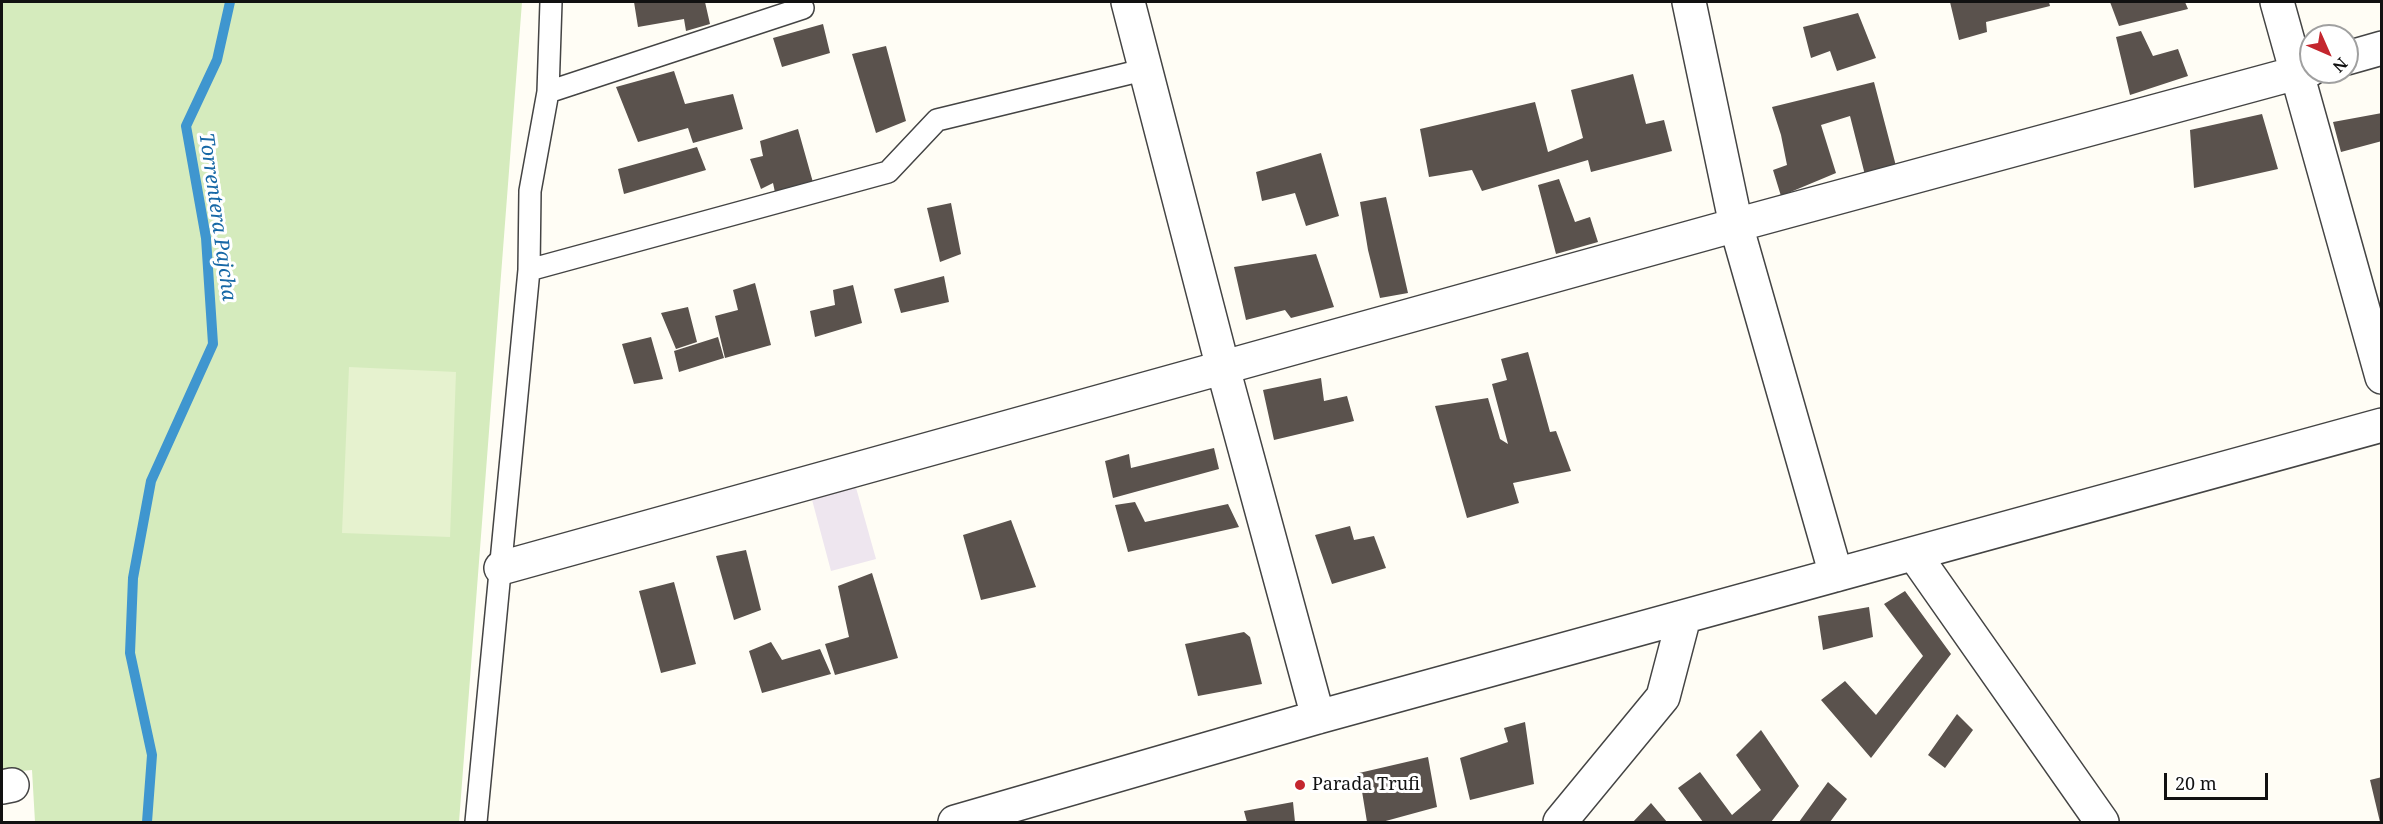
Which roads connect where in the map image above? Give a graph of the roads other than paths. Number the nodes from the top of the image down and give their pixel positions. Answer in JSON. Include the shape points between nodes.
{"nodes":[{"id":1,"x":551,"y":2,"type":"edge"},
{"id":2,"x":1128,"y":2,"type":"edge"},
{"id":3,"x":1689,"y":2,"type":"edge"},
{"id":4,"x":2277,"y":2,"type":"edge"},
{"id":5,"x":803,"y":8,"type":"dead end"},
{"id":6,"x":2382,"y":48,"type":"edge"},
{"id":7,"x":2359,"y":55,"type":"edge"},
{"id":8,"x":2299,"y":60,"type":"edge"},
{"id":9,"x":1147,"y":69,"type":"junction"},
{"id":10,"x":2299,"y":72,"type":"edge"},
{"id":11,"x":2306,"y":84,"type":"edge"},
{"id":12,"x":548,"y":92,"type":"junction"},
{"id":13,"x":1736,"y":225,"type":"junction"},
{"id":14,"x":530,"y":270,"type":"junction"},
{"id":15,"x":1223,"y":368,"type":"junction"},
{"id":16,"x":2382,"y":377,"type":"edge"},
{"id":17,"x":2382,"y":425,"type":"edge"},
{"id":18,"x":1914,"y":554,"type":"junction"},
{"id":19,"x":501,"y":568,"type":"junction"},
{"id":20,"x":1836,"y":575,"type":"junction"},
{"id":21,"x":1684,"y":617,"type":"junction"},
{"id":22,"x":1318,"y":717,"type":"junction"},
{"id":23,"x":476,"y":822,"type":"edge"},
{"id":24,"x":955,"y":822,"type":"edge"},
{"id":25,"x":1560,"y":822,"type":"edge"},
{"id":26,"x":2102,"y":822,"type":"edge"}],
"edges":[{"from":1,"to":12,"type":"lane"},
{"from":2,"to":9,"type":"street"},
{"from":3,"to":13,"type":"street"},
{"from":4,"to":8,"type":"street"},
{"from":5,"to":12,"type":"lane"},
{"from":6,"to":7,"type":"street"},
{"from":9,"to":14,"type":"lane","via":[[937,120],[888,172]]},
{"from":9,"to":15,"type":"street"},
{"from":10,"to":13,"type":"street"},
{"from":11,"to":16,"type":"street"},
{"from":12,"to":14,"type":"lane","via":[[530,191]]},
{"from":13,"to":15,"type":"street"},
{"from":13,"to":20,"type":"street"},
{"from":14,"to":19,"type":"lane"},
{"from":15,"to":19,"type":"street"},
{"from":15,"to":22,"type":"street"},
{"from":17,"to":18,"type":"street"},
{"from":18,"to":20,"type":"street"},
{"from":18,"to":26,"type":"street"},
{"from":19,"to":23,"type":"lane"},
{"from":20,"to":21,"type":"street"},
{"from":21,"to":22,"type":"street"},
{"from":21,"to":25,"type":"street","via":[[1663,697]]},
{"from":22,"to":24,"type":"street"}]}
